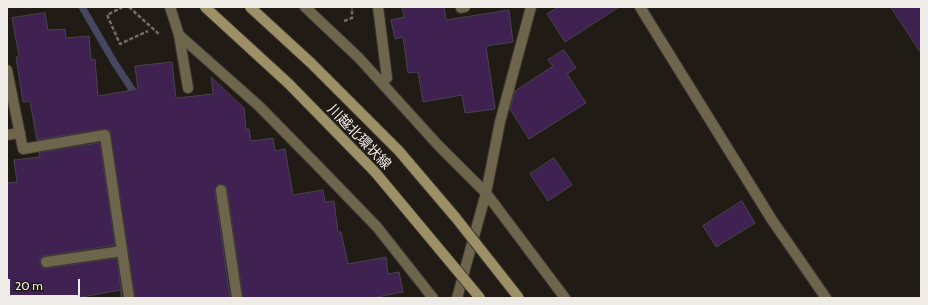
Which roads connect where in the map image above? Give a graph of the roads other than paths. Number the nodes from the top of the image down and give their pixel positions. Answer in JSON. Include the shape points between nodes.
{"nodes":[{"id":1,"x":170,"y":7,"type":"edge"},
{"id":2,"x":205,"y":7,"type":"edge"},
{"id":3,"x":250,"y":7,"type":"edge"},
{"id":4,"x":305,"y":7,"type":"edge"},
{"id":5,"x":378,"y":7,"type":"edge"},
{"id":6,"x":531,"y":7,"type":"edge"},
{"id":7,"x":640,"y":7,"type":"edge"},
{"id":8,"x":179,"y":35,"type":"junction"},
{"id":9,"x":7,"y":70,"type":"edge"},
{"id":10,"x":387,"y":78,"type":"dead end"},
{"id":11,"x":188,"y":88,"type":"dead end"},
{"id":12,"x":20,"y":133,"type":"junction"},
{"id":13,"x":7,"y":135,"type":"edge"},
{"id":14,"x":221,"y":190,"type":"dead end"},
{"id":15,"x":486,"y":193,"type":"junction"},
{"id":16,"x":122,"y":251,"type":"junction"},
{"id":17,"x":46,"y":262,"type":"dead end"},
{"id":18,"x":129,"y":298,"type":"edge"},
{"id":19,"x":237,"y":298,"type":"edge"},
{"id":20,"x":433,"y":298,"type":"edge"},
{"id":21,"x":457,"y":298,"type":"edge"},
{"id":22,"x":480,"y":298,"type":"edge"},
{"id":23,"x":519,"y":298,"type":"edge"},
{"id":24,"x":565,"y":298,"type":"edge"},
{"id":25,"x":826,"y":298,"type":"edge"}],
"edges":[{"from":1,"to":8,"type":"street"},
{"from":2,"to":22,"type":"main road","name":"川越北環状線","bridge":true,"via":[[289,84],[376,172]]},
{"from":3,"to":23,"type":"main road","name":"川越北環状線","bridge":true,"via":[[311,63],[399,151]]},
{"from":4,"to":15,"type":"street","via":[[359,58],[438,145]]},
{"from":5,"to":10,"type":"street"},
{"from":6,"to":15,"type":"street","via":[[500,122]]},
{"from":7,"to":25,"type":"street","via":[[772,220]]},
{"from":8,"to":11,"type":"street"},
{"from":8,"to":20,"type":"street","via":[[259,106],[324,171],[377,227]]},
{"from":9,"to":12,"type":"street"},
{"from":12,"to":13,"type":"street"},
{"from":12,"to":16,"type":"street","via":[[23,149],[105,135]]},
{"from":14,"to":19,"type":"street"},
{"from":15,"to":21,"type":"street"},
{"from":15,"to":24,"type":"street"},
{"from":16,"to":17,"type":"street"},
{"from":16,"to":18,"type":"street"}]}
